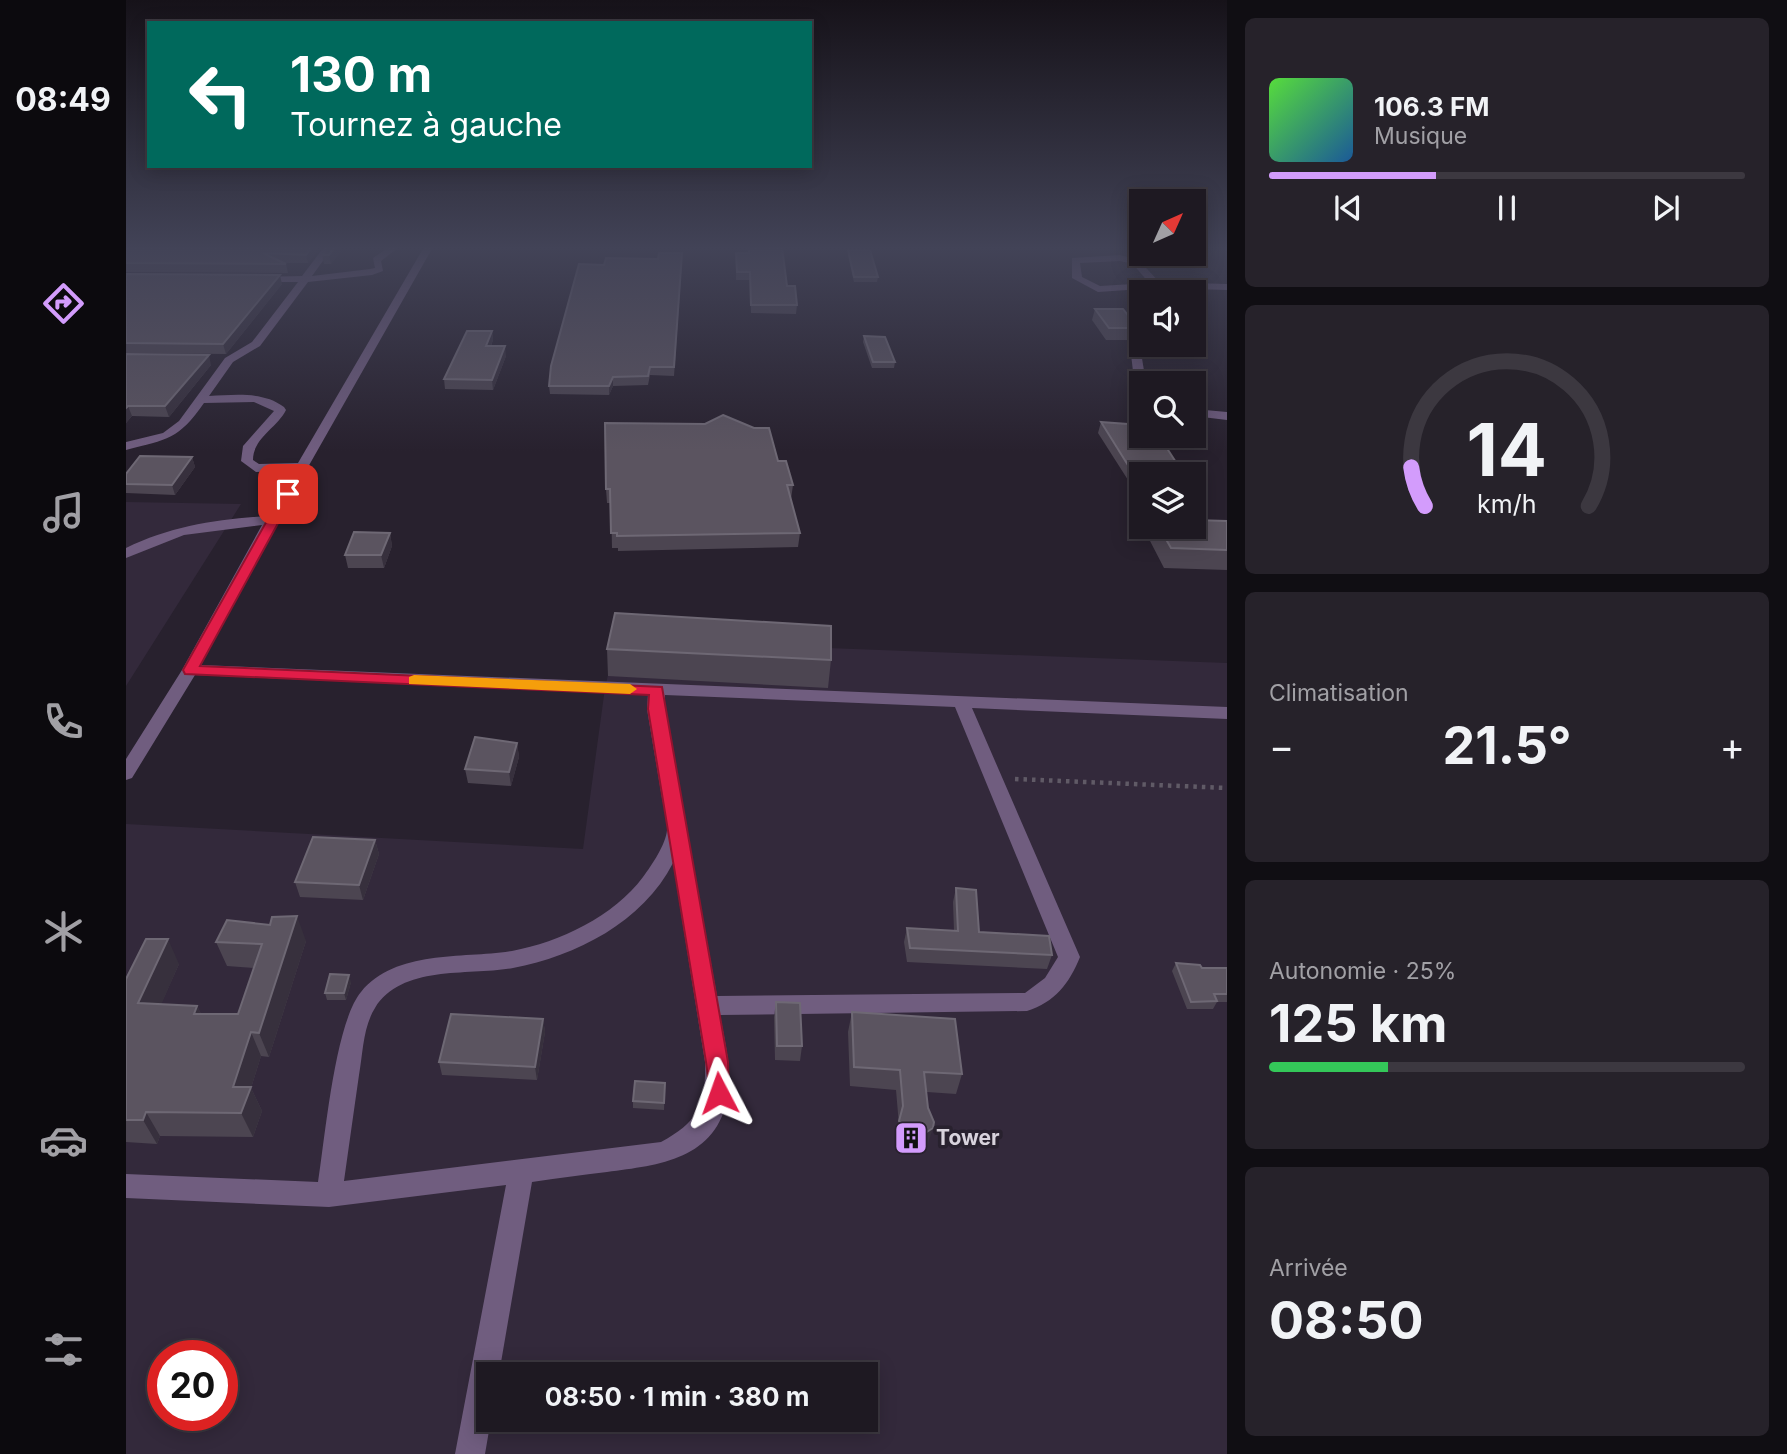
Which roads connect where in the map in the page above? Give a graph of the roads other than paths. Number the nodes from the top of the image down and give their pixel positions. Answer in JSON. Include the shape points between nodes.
{"nodes":[{"id":1,"x":277,"y":315,"type":"edge"},
{"id":2,"x":390,"y":315,"type":"edge"},
{"id":3,"x":216,"y":360,"type":"dead end"},
{"id":4,"x":229,"y":360,"type":"junction"},
{"id":5,"x":201,"y":400,"type":"junction"},
{"id":6,"x":1206,"y":414,"type":"edge"},
{"id":7,"x":1227,"y":416,"type":"edge"},
{"id":8,"x":126,"y":446,"type":"edge"},
{"id":9,"x":303,"y":467,"type":"junction"},
{"id":10,"x":272,"y":520,"type":"junction"},
{"id":11,"x":126,"y":554,"type":"edge"},
{"id":12,"x":190,"y":670,"type":"junction"},
{"id":13,"x":657,"y":690,"type":"junction"},
{"id":14,"x":961,"y":702,"type":"junction"},
{"id":15,"x":1227,"y":713,"type":"edge"},
{"id":16,"x":126,"y":774,"type":"edge"},
{"id":17,"x":676,"y":833,"type":"junction"},
{"id":18,"x":706,"y":1006,"type":"junction"},
{"id":19,"x":521,"y":1171,"type":"junction"},
{"id":20,"x":126,"y":1186,"type":"edge"},
{"id":21,"x":329,"y":1195,"type":"junction"},
{"id":22,"x":470,"y":1454,"type":"edge"}],
"edges":[{"from":1,"to":4,"type":"street","via":[[256,344]]},
{"from":2,"to":9,"type":"street"},
{"from":3,"to":4,"type":"street"},
{"from":4,"to":5,"type":"street"},
{"from":5,"to":8,"type":"street","via":[[167,436]]},
{"from":5,"to":9,"type":"street","via":[[256,400],[276,406],[278,417],[250,444],[247,461],[256,468]]},
{"from":6,"to":7,"type":"street"},
{"from":9,"to":10,"type":"street"},
{"from":10,"to":11,"type":"street","via":[[175,531]]},
{"from":10,"to":12,"type":"street"},
{"from":12,"to":13,"type":"street"},
{"from":12,"to":16,"type":"street"},
{"from":13,"to":14,"type":"street"},
{"from":13,"to":17,"type":"street"},
{"from":14,"to":15,"type":"street"},
{"from":14,"to":18,"type":"street","via":[[1069,957],[1062,977],[1049,992],[1027,1002]]},
{"from":17,"to":18,"type":"street"},
{"from":17,"to":21,"type":"street","via":[[657,873],[631,903],[600,926],[513,959],[429,968],[395,978],[372,995],[361,1011],[355,1033]]},
{"from":18,"to":19,"type":"street","via":[[719,1093],[692,1138],[664,1153]]},
{"from":19,"to":21,"type":"street"},
{"from":19,"to":22,"type":"street"},
{"from":20,"to":21,"type":"street"}]}
